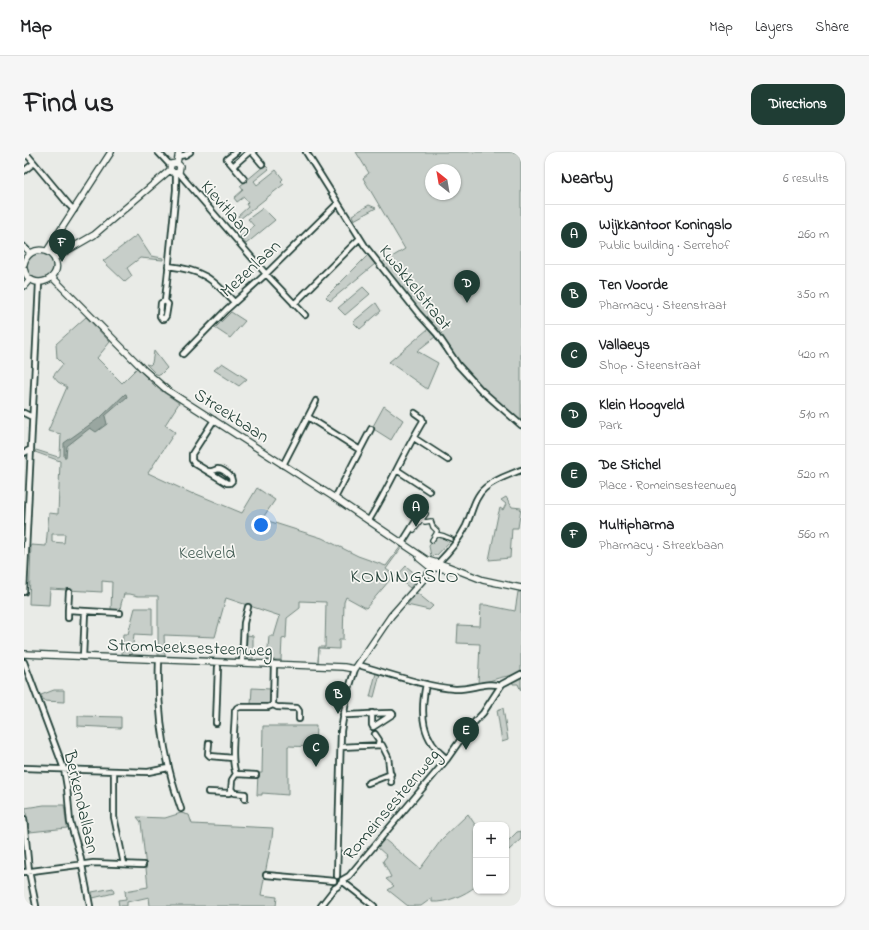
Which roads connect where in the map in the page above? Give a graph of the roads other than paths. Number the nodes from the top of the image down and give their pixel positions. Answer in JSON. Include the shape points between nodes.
{"nodes":[{"id":1,"x":24,"y":152,"type":"edge"},
{"id":2,"x":110,"y":152,"type":"edge"},
{"id":3,"x":158,"y":152,"type":"edge"},
{"id":4,"x":190,"y":152,"type":"edge"},
{"id":5,"x":236,"y":152,"type":"edge"},
{"id":6,"x":250,"y":152,"type":"edge"},
{"id":7,"x":306,"y":152,"type":"edge"},
{"id":8,"x":179,"y":154,"type":"edge"},
{"id":9,"x":34,"y":163,"type":"junction"},
{"id":10,"x":177,"y":163,"type":"junction"},
{"id":11,"x":262,"y":164,"type":"dead end"},
{"id":12,"x":233,"y":166,"type":"junction"},
{"id":13,"x":174,"y":170,"type":"junction"},
{"id":14,"x":24,"y":172,"type":"edge"},
{"id":15,"x":244,"y":179,"type":"dead end"},
{"id":16,"x":184,"y":180,"type":"junction"},
{"id":17,"x":176,"y":190,"type":"junction"},
{"id":18,"x":338,"y":203,"type":"junction"},
{"id":19,"x":74,"y":210,"type":"junction"},
{"id":20,"x":360,"y":238,"type":"junction"},
{"id":21,"x":24,"y":247,"type":"edge"},
{"id":22,"x":48,"y":251,"type":"junction"},
{"id":23,"x":30,"y":253,"type":"junction"},
{"id":24,"x":54,"y":258,"type":"junction"},
{"id":25,"x":24,"y":264,"type":"edge"},
{"id":26,"x":168,"y":266,"type":"junction"},
{"id":27,"x":24,"y":270,"type":"edge"},
{"id":28,"x":266,"y":274,"type":"junction"},
{"id":29,"x":52,"y":277,"type":"junction"},
{"id":30,"x":30,"y":279,"type":"junction"},
{"id":31,"x":39,"y":283,"type":"junction"},
{"id":32,"x":24,"y":286,"type":"edge"},
{"id":33,"x":165,"y":301,"type":"dead end"},
{"id":34,"x":234,"y":302,"type":"junction"},
{"id":35,"x":294,"y":304,"type":"junction"},
{"id":36,"x":305,"y":315,"type":"dead end"},
{"id":37,"x":184,"y":354,"type":"dead end"},
{"id":38,"x":316,"y":401,"type":"dead end"},
{"id":39,"x":24,"y":413,"type":"edge"},
{"id":40,"x":415,"y":414,"type":"dead end"},
{"id":41,"x":32,"y":417,"type":"junction"},
{"id":42,"x":308,"y":417,"type":"junction"},
{"id":43,"x":214,"y":420,"type":"junction"},
{"id":44,"x":521,"y":425,"type":"edge"},
{"id":45,"x":371,"y":429,"type":"dead end"},
{"id":46,"x":414,"y":438,"type":"junction"},
{"id":47,"x":31,"y":449,"type":"junction"},
{"id":48,"x":360,"y":450,"type":"junction"},
{"id":49,"x":24,"y":453,"type":"edge"},
{"id":50,"x":448,"y":460,"type":"dead end"},
{"id":51,"x":283,"y":465,"type":"junction"},
{"id":52,"x":397,"y":470,"type":"junction"},
{"id":53,"x":521,"y":470,"type":"edge"},
{"id":54,"x":208,"y":471,"type":"junction"},
{"id":55,"x":428,"y":491,"type":"dead end"},
{"id":56,"x":335,"y":498,"type":"junction"},
{"id":57,"x":426,"y":514,"type":"dead end"},
{"id":58,"x":369,"y":520,"type":"junction"},
{"id":59,"x":420,"y":520,"type":"junction"},
{"id":60,"x":414,"y":530,"type":"dead end"},
{"id":61,"x":436,"y":534,"type":"junction"},
{"id":62,"x":451,"y":539,"type":"dead end"},
{"id":63,"x":432,"y":540,"type":"dead end"},
{"id":64,"x":402,"y":543,"type":"junction"},
{"id":65,"x":436,"y":565,"type":"junction"},
{"id":66,"x":521,"y":588,"type":"edge"},
{"id":67,"x":24,"y":592,"type":"edge"},
{"id":68,"x":69,"y":592,"type":"dead end"},
{"id":69,"x":248,"y":607,"type":"dead end"},
{"id":70,"x":68,"y":610,"type":"junction"},
{"id":71,"x":85,"y":612,"type":"junction"},
{"id":72,"x":120,"y":613,"type":"dead end"},
{"id":73,"x":68,"y":618,"type":"dead end"},
{"id":74,"x":24,"y":654,"type":"edge"},
{"id":75,"x":82,"y":657,"type":"junction"},
{"id":76,"x":158,"y":660,"type":"junction"},
{"id":77,"x":24,"y":662,"type":"edge"},
{"id":78,"x":242,"y":663,"type":"junction"},
{"id":79,"x":274,"y":664,"type":"junction"},
{"id":80,"x":359,"y":664,"type":"junction"},
{"id":81,"x":218,"y":667,"type":"dead end"},
{"id":82,"x":355,"y":669,"type":"junction"},
{"id":83,"x":521,"y":674,"type":"edge"},
{"id":84,"x":426,"y":684,"type":"junction"},
{"id":85,"x":501,"y":686,"type":"junction"},
{"id":86,"x":273,"y":705,"type":"junction"},
{"id":87,"x":372,"y":713,"type":"junction"},
{"id":88,"x":343,"y":715,"type":"junction"},
{"id":89,"x":299,"y":720,"type":"dead end"},
{"id":90,"x":216,"y":723,"type":"dead end"},
{"id":91,"x":375,"y":734,"type":"dead end"},
{"id":92,"x":209,"y":743,"type":"dead end"},
{"id":93,"x":378,"y":745,"type":"junction"},
{"id":94,"x":341,"y":747,"type":"junction"},
{"id":95,"x":233,"y":758,"type":"junction"},
{"id":96,"x":447,"y":759,"type":"junction"},
{"id":97,"x":24,"y":768,"type":"edge"},
{"id":98,"x":168,"y":768,"type":"junction"},
{"id":99,"x":64,"y":769,"type":"junction"},
{"id":100,"x":114,"y":771,"type":"junction"},
{"id":101,"x":236,"y":774,"type":"junction"},
{"id":102,"x":391,"y":774,"type":"junction"},
{"id":103,"x":256,"y":775,"type":"dead end"},
{"id":104,"x":391,"y":782,"type":"dead end"},
{"id":105,"x":368,"y":783,"type":"dead end"},
{"id":106,"x":232,"y":790,"type":"junction"},
{"id":107,"x":208,"y":792,"type":"dead end"},
{"id":108,"x":245,"y":799,"type":"dead end"},
{"id":109,"x":181,"y":810,"type":"dead end"},
{"id":110,"x":24,"y":819,"type":"edge"},
{"id":111,"x":82,"y":864,"type":"junction"},
{"id":112,"x":124,"y":864,"type":"junction"},
{"id":113,"x":143,"y":865,"type":"dead end"},
{"id":114,"x":26,"y":872,"type":"edge"},
{"id":115,"x":266,"y":875,"type":"dead end"},
{"id":116,"x":335,"y":879,"type":"junction"},
{"id":117,"x":342,"y":880,"type":"junction"},
{"id":118,"x":335,"y":888,"type":"junction"},
{"id":119,"x":36,"y":906,"type":"edge"},
{"id":120,"x":90,"y":906,"type":"edge"},
{"id":121,"x":321,"y":906,"type":"edge"},
{"id":122,"x":374,"y":906,"type":"edge"}],
"edges":[{"from":1,"to":9,"type":"street"},
{"from":2,"to":19,"type":"street"},
{"from":3,"to":13,"type":"street","name":"Kievitlaan"},
{"from":4,"to":8,"type":"street","via":[[185,156]]},
{"from":5,"to":12,"type":"street","via":[[228,159]]},
{"from":6,"to":11,"type":"street"},
{"from":6,"to":12,"type":"street"},
{"from":7,"to":18,"type":"street","name":"Kwakkelstraat"},
{"from":8,"to":10,"type":"street"},
{"from":9,"to":14,"type":"street"},
{"from":9,"to":19,"type":"street"},
{"from":10,"to":13,"type":"street","via":[[173,162]]},
{"from":10,"to":13,"type":"street","via":[[181,168]]},
{"from":12,"to":15,"type":"street"},
{"from":13,"to":16,"type":"street","name":"Kievitlaan"},
{"from":13,"to":17,"type":"street"},
{"from":13,"to":24,"type":"street","via":[[94,235]]},
{"from":16,"to":17,"type":"street"},
{"from":16,"to":28,"type":"street","name":"Kievitlaan"},
{"from":17,"to":26,"type":"street"},
{"from":18,"to":20,"type":"street","name":"Kwakkelstraat"},
{"from":18,"to":28,"type":"street","name":"Mezenlaan"},
{"from":19,"to":22,"type":"street"},
{"from":20,"to":35,"type":"street"},
{"from":20,"to":44,"type":"street","name":"Kwakkelstraat","via":[[461,368],[481,390]]},
{"from":21,"to":23,"type":"street"},
{"from":22,"to":23,"type":"street"},
{"from":22,"to":24,"type":"street"},
{"from":23,"to":25,"type":"street"},
{"from":24,"to":29,"type":"street","via":[[56,268]]},
{"from":26,"to":33,"type":"street"},
{"from":26,"to":34,"type":"street","via":[[188,268],[205,275]]},
{"from":27,"to":30,"type":"street"},
{"from":28,"to":34,"type":"street","name":"Mezenlaan"},
{"from":28,"to":35,"type":"street","name":"Kievitlaan"},
{"from":29,"to":31,"type":"street","via":[[46,282]]},
{"from":29,"to":43,"type":"street","name":"Streekbaan","via":[[157,382]]},
{"from":30,"to":31,"type":"street"},
{"from":30,"to":32,"type":"street"},
{"from":31,"to":41,"type":"street"},
{"from":34,"to":37,"type":"street","name":"Mezenlaan"},
{"from":35,"to":36,"type":"street","name":"Kievitlaan"},
{"from":38,"to":42,"type":"street"},
{"from":39,"to":41,"type":"street"},
{"from":40,"to":46,"type":"street","via":[[423,420]]},
{"from":41,"to":47,"type":"street"},
{"from":42,"to":48,"type":"street"},
{"from":42,"to":51,"type":"street"},
{"from":43,"to":51,"type":"street","name":"Streekbaan"},
{"from":43,"to":54,"type":"street","via":[[191,456],[193,462]]},
{"from":45,"to":48,"type":"street"},
{"from":46,"to":50,"type":"street"},
{"from":46,"to":52,"type":"street"},
{"from":47,"to":49,"type":"street"},
{"from":47,"to":67,"type":"street"},
{"from":48,"to":56,"type":"street"},
{"from":51,"to":56,"type":"street","name":"Streekbaan"},
{"from":52,"to":55,"type":"street"},
{"from":52,"to":58,"type":"street"},
{"from":53,"to":65,"type":"street","via":[[493,482],[483,490],[462,533]]},
{"from":54,"to":54,"type":"street","via":[[228,484],[232,481],[231,477],[221,470]]},
{"from":56,"to":58,"type":"street","name":"Streekbaan"},
{"from":57,"to":59,"type":"street"},
{"from":58,"to":64,"type":"street","name":"Streekbaan"},
{"from":59,"to":60,"type":"street"},
{"from":59,"to":61,"type":"street","via":[[431,521],[437,531]]},
{"from":59,"to":64,"type":"street"},
{"from":61,"to":62,"type":"street"},
{"from":61,"to":63,"type":"street"},
{"from":64,"to":65,"type":"street","name":"Streekbaan","via":[[415,554]]},
{"from":65,"to":66,"type":"street","name":"Streekbaan","via":[[490,582]]},
{"from":65,"to":80,"type":"street","via":[[386,622]]},
{"from":68,"to":70,"type":"street"},
{"from":69,"to":78,"type":"street"},
{"from":70,"to":71,"type":"street"},
{"from":70,"to":73,"type":"street"},
{"from":71,"to":72,"type":"street"},
{"from":71,"to":75,"type":"street"},
{"from":74,"to":75,"type":"street","name":"Strombeeksesteenweg"},
{"from":75,"to":76,"type":"street","name":"Strombeeksesteenweg"},
{"from":76,"to":78,"type":"street","name":"Strombeeksesteenweg"},
{"from":76,"to":98,"type":"street","via":[[160,720]]},
{"from":77,"to":99,"type":"street","name":"Berkendallaan"},
{"from":78,"to":79,"type":"street","name":"Strombeeksesteenweg"},
{"from":79,"to":82,"type":"street","name":"Strombeeksesteenweg"},
{"from":79,"to":86,"type":"street"},
{"from":80,"to":82,"type":"street"},
{"from":80,"to":84,"type":"street"},
{"from":81,"to":90,"type":"street","name":"Strombeeksesteenweg"},
{"from":82,"to":88,"type":"street","via":[[349,684]]},
{"from":83,"to":85,"type":"street","via":[[505,681]]},
{"from":84,"to":85,"type":"street","via":[[457,689],[492,684]]},
{"from":84,"to":96,"type":"street","via":[[422,705],[424,726],[434,746]]},
{"from":85,"to":96,"type":"street","name":"Romeinsesteenweg"},
{"from":86,"to":89,"type":"street","via":[[277,708],[298,709]]},
{"from":86,"to":95,"type":"street","via":[[268,708],[237,708]]},
{"from":87,"to":87,"type":"street","via":[[392,713],[393,714],[373,727]]},
{"from":87,"to":88,"type":"street"},
{"from":88,"to":94,"type":"street"},
{"from":91,"to":93,"type":"street","via":[[379,740]]},
{"from":92,"to":95,"type":"street","via":[[210,756]]},
{"from":93,"to":94,"type":"street"},
{"from":93,"to":102,"type":"street","via":[[383,746],[388,757]]},
{"from":94,"to":116,"type":"street"},
{"from":95,"to":101,"type":"street"},
{"from":96,"to":117,"type":"street","name":"Romeinsesteenweg","via":[[349,876]]},
{"from":97,"to":99,"type":"street"},
{"from":98,"to":100,"type":"street","via":[[148,772]]},
{"from":98,"to":109,"type":"street"},
{"from":99,"to":100,"type":"street"},
{"from":99,"to":111,"type":"street","name":"Berkendallaan","via":[[70,819]]},
{"from":100,"to":112,"type":"street","via":[[114,817]]},
{"from":101,"to":103,"type":"street"},
{"from":101,"to":106,"type":"street","via":[[232,780]]},
{"from":102,"to":104,"type":"street"},
{"from":102,"to":105,"type":"street"},
{"from":106,"to":107,"type":"street","via":[[228,793]]},
{"from":106,"to":108,"type":"street","via":[[235,794],[245,794]]},
{"from":110,"to":114,"type":"street"},
{"from":111,"to":112,"type":"street"},
{"from":111,"to":114,"type":"street"},
{"from":111,"to":120,"type":"street","name":"Berkendallaan"},
{"from":112,"to":113,"type":"street"},
{"from":114,"to":119,"type":"street"},
{"from":115,"to":116,"type":"street"},
{"from":116,"to":117,"type":"street","name":"Romeinsesteenweg","via":[[340,876]]},
{"from":116,"to":118,"type":"street","name":"Romeinsesteenweg"},
{"from":117,"to":118,"type":"street","name":"Romeinsesteenweg"},
{"from":117,"to":122,"type":"street"},
{"from":118,"to":121,"type":"street","name":"Romeinsesteenweg"}]}
